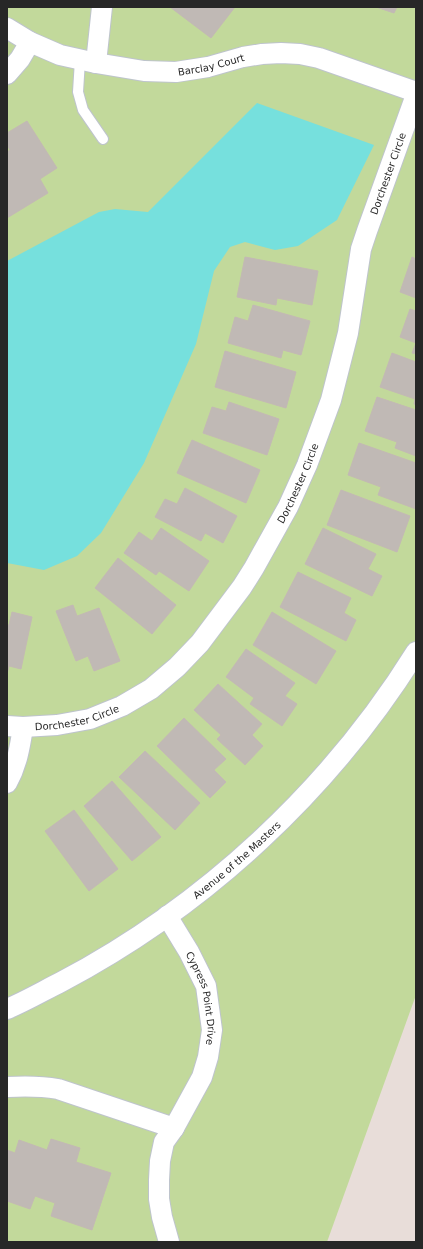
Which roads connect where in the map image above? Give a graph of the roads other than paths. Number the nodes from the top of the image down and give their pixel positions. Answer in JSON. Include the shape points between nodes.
{"nodes":[{"id":1,"x":102,"y":7,"type":"edge"},
{"id":2,"x":7,"y":28,"type":"edge"},
{"id":3,"x":30,"y":42,"type":"junction"},
{"id":4,"x":88,"y":62,"type":"junction"},
{"id":5,"x":7,"y":74,"type":"edge"},
{"id":6,"x":416,"y":93,"type":"edge"},
{"id":7,"x":103,"y":139,"type":"dead end"},
{"id":8,"x":416,"y":652,"type":"edge"},
{"id":9,"x":15,"y":727,"type":"edge"},
{"id":10,"x":7,"y":783,"type":"edge"},
{"id":11,"x":167,"y":916,"type":"junction"},
{"id":12,"x":7,"y":1009,"type":"edge"},
{"id":13,"x":7,"y":1087,"type":"edge"},
{"id":14,"x":174,"y":1128,"type":"junction"},
{"id":15,"x":169,"y":1242,"type":"edge"}],
"edges":[{"from":1,"to":4,"type":"street"},
{"from":2,"to":3,"type":"street","name":"Barclay Court"},
{"from":3,"to":4,"type":"street","name":"Barclay Court","via":[[60,55]]},
{"from":3,"to":5,"type":"street"},
{"from":4,"to":6,"type":"street","name":"Barclay Court","via":[[144,71],[176,72],[262,54],[300,54]]},
{"from":4,"to":7,"type":"lane","via":[[78,92],[83,110]]},
{"from":6,"to":9,"type":"street","name":"Dorchester Circle","via":[[361,248],[348,333],[331,400],[308,465],[288,508],[242,587],[200,643],[178,667],[151,689],[122,706],[90,719],[57,726]]},
{"from":8,"to":11,"type":"street","name":"Avenue of the Masters","via":[[354,740],[306,795],[255,845],[200,892]]},
{"from":9,"to":10,"type":"street","via":[[21,745]]},
{"from":11,"to":12,"type":"street","name":"Avenue of the Masters","via":[[87,968]]},
{"from":11,"to":14,"type":"street","name":"Cypress Point Drive","via":[[206,986],[212,1030],[202,1077]]},
{"from":13,"to":14,"type":"street","via":[[40,1086],[58,1089]]},
{"from":14,"to":15,"type":"street","name":"Cypress Point Drive","via":[[164,1142],[159,1180],[162,1218]]}]}
